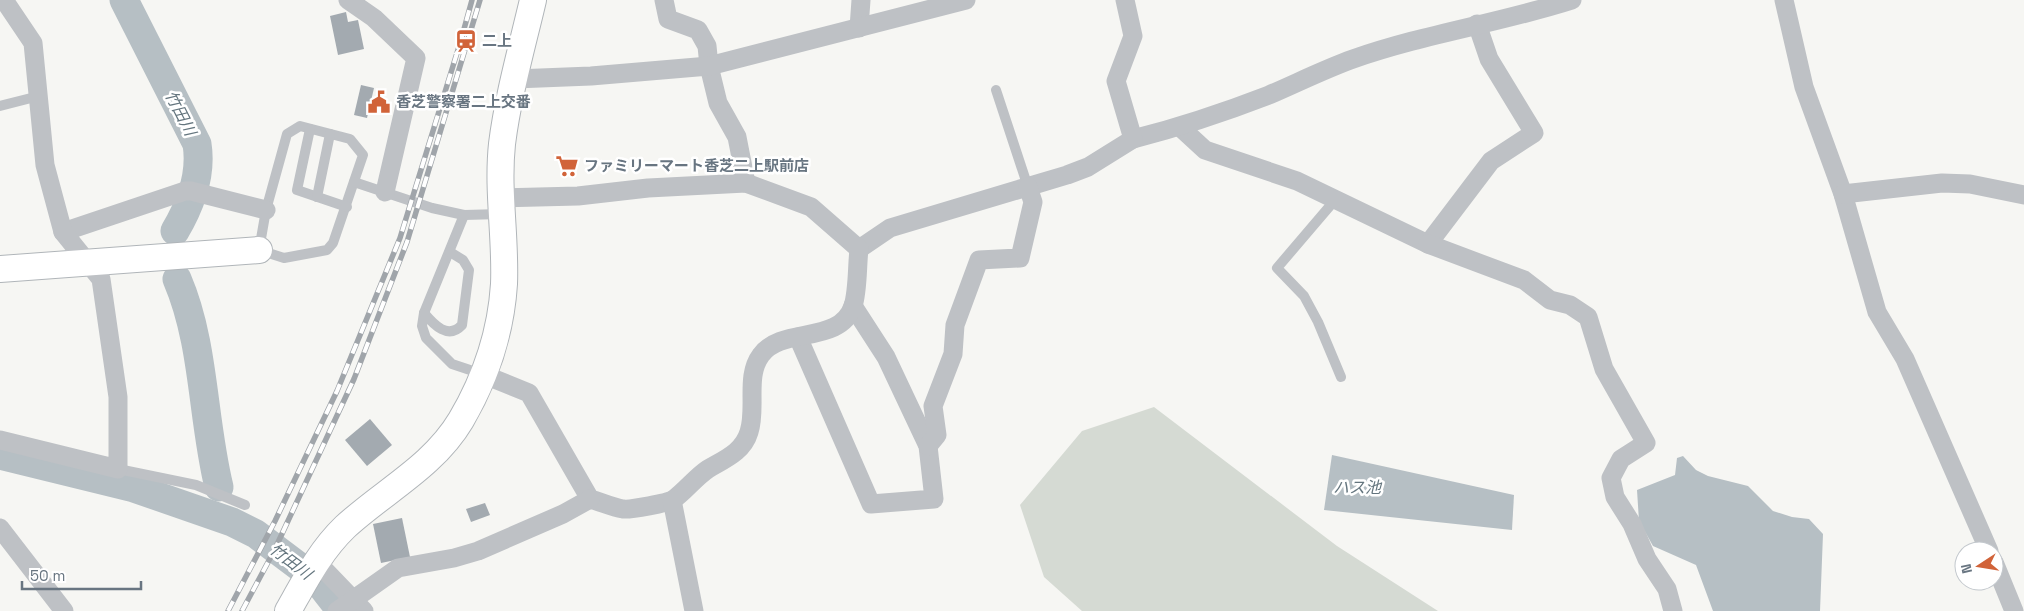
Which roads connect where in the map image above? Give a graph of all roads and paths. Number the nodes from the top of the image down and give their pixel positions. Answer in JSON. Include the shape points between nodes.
{"nodes":[{"id":1,"x":348,"y":0,"type":"edge"},
{"id":2,"x":533,"y":0,"type":"edge"},
{"id":3,"x":664,"y":0,"type":"edge"},
{"id":4,"x":861,"y":0,"type":"edge"},
{"id":5,"x":966,"y":0,"type":"edge"},
{"id":6,"x":1125,"y":0,"type":"edge"},
{"id":7,"x":1572,"y":0,"type":"edge"},
{"id":8,"x":1784,"y":0,"type":"edge"},
{"id":9,"x":4,"y":6,"type":"edge"},
{"id":10,"x":1477,"y":24,"type":"junction"},
{"id":11,"x":859,"y":28,"type":"junction"},
{"id":12,"x":709,"y":66,"type":"junction"},
{"id":13,"x":515,"y":79,"type":"junction"},
{"id":14,"x":996,"y":90,"type":"dead end"},
{"id":15,"x":39,"y":96,"type":"junction"},
{"id":16,"x":0,"y":106,"type":"edge"},
{"id":17,"x":1180,"y":127,"type":"junction"},
{"id":18,"x":310,"y":129,"type":"junction"},
{"id":19,"x":330,"y":134,"type":"junction"},
{"id":20,"x":1133,"y":139,"type":"junction"},
{"id":21,"x":354,"y":182,"type":"junction"},
{"id":22,"x":746,"y":183,"type":"junction"},
{"id":23,"x":1028,"y":187,"type":"junction"},
{"id":24,"x":386,"y":192,"type":"junction"},
{"id":25,"x":1843,"y":194,"type":"junction"},
{"id":26,"x":2024,"y":195,"type":"edge"},
{"id":27,"x":317,"y":197,"type":"junction"},
{"id":28,"x":1335,"y":200,"type":"junction"},
{"id":29,"x":501,"y":206,"type":"junction"},
{"id":30,"x":347,"y":207,"type":"junction"},
{"id":31,"x":266,"y":210,"type":"junction"},
{"id":32,"x":464,"y":215,"type":"junction"},
{"id":33,"x":63,"y":232,"type":"junction"},
{"id":34,"x":1428,"y":244,"type":"junction"},
{"id":35,"x":859,"y":249,"type":"junction"},
{"id":36,"x":259,"y":250,"type":"junction"},
{"id":37,"x":450,"y":252,"type":"junction"},
{"id":38,"x":89,"y":262,"type":"junction"},
{"id":39,"x":0,"y":269,"type":"edge"},
{"id":40,"x":853,"y":306,"type":"junction"},
{"id":41,"x":424,"y":313,"type":"junction"},
{"id":42,"x":798,"y":337,"type":"junction"},
{"id":43,"x":482,"y":374,"type":"junction"},
{"id":44,"x":1341,"y":377,"type":"dead end"},
{"id":45,"x":0,"y":440,"type":"edge"},
{"id":46,"x":928,"y":446,"type":"junction"},
{"id":47,"x":118,"y":469,"type":"junction"},
{"id":48,"x":590,"y":499,"type":"junction"},
{"id":49,"x":672,"y":500,"type":"junction"},
{"id":50,"x":245,"y":505,"type":"dead end"},
{"id":51,"x":0,"y":528,"type":"edge"},
{"id":52,"x":1985,"y":541,"type":"edge"},
{"id":53,"x":316,"y":560,"type":"junction"},
{"id":54,"x":2004,"y":586,"type":"edge"},
{"id":55,"x":358,"y":605,"type":"edge"},
{"id":56,"x":64,"y":611,"type":"edge"},
{"id":57,"x":288,"y":611,"type":"edge"},
{"id":58,"x":337,"y":611,"type":"edge"},
{"id":59,"x":694,"y":611,"type":"edge"},
{"id":60,"x":1673,"y":611,"type":"edge"},
{"id":61,"x":2014,"y":611,"type":"edge"}],
"edges":[{"from":1,"to":24,"type":"street","via":[[374,18],[416,58]]},
{"from":2,"to":13,"type":"street"},
{"from":3,"to":12,"type":"street","via":[[668,19],[698,30],[708,46]]},
{"from":4,"to":11,"type":"street"},
{"from":5,"to":11,"type":"street"},
{"from":6,"to":20,"type":"street","via":[[1133,36],[1116,81]]},
{"from":7,"to":10,"type":"street"},
{"from":8,"to":25,"type":"street","via":[[1804,87]]},
{"from":9,"to":15,"type":"street","via":[[33,43]]},
{"from":10,"to":17,"type":"street","via":[[1353,59],[1269,95]]},
{"from":10,"to":34,"type":"street","via":[[1489,59],[1534,133],[1492,161]]},
{"from":11,"to":12,"type":"street"},
{"from":12,"to":13,"type":"street"},
{"from":12,"to":22,"type":"street","via":[[718,103],[738,136]]},
{"from":13,"to":29,"type":"street","via":[[502,144]]},
{"from":14,"to":23,"type":"lane"},
{"from":15,"to":16,"type":"lane"},
{"from":15,"to":33,"type":"street","via":[[45,165]]},
{"from":17,"to":20,"type":"street"},
{"from":17,"to":28,"type":"street","via":[[1205,150],[1297,181]]},
{"from":18,"to":19,"type":"lane"},
{"from":18,"to":27,"type":"lane","via":[[297,190]]},
{"from":18,"to":31,"type":"lane","via":[[300,126],[287,134]]},
{"from":19,"to":21,"type":"lane","via":[[350,139],[363,155]]},
{"from":19,"to":27,"type":"lane"},
{"from":20,"to":23,"type":"street","via":[[1088,167]]},
{"from":21,"to":24,"type":"lane"},
{"from":21,"to":30,"type":"lane"},
{"from":22,"to":29,"type":"street","via":[[648,188]]},
{"from":22,"to":35,"type":"street","via":[[811,207]]},
{"from":23,"to":35,"type":"street","via":[[890,228]]},
{"from":23,"to":46,"type":"street","via":[[1033,202],[1020,258],[979,260],[956,325],[953,354],[933,406],[937,435]]},
{"from":24,"to":32,"type":"lane"},
{"from":25,"to":26,"type":"street","via":[[1942,183],[1970,184]]},
{"from":25,"to":52,"type":"street","via":[[1877,312],[1905,358]]},
{"from":27,"to":30,"type":"lane"},
{"from":28,"to":34,"type":"street"},
{"from":28,"to":44,"type":"lane","via":[[1277,268],[1304,296]]},
{"from":29,"to":32,"type":"lane"},
{"from":29,"to":43,"type":"street","via":[[504,285],[497,337]]},
{"from":30,"to":36,"type":"lane","via":[[333,242],[326,250],[284,258]]},
{"from":31,"to":33,"type":"street","via":[[196,192]]},
{"from":31,"to":36,"type":"lane"},
{"from":32,"to":37,"type":"lane"},
{"from":33,"to":38,"type":"street"},
{"from":34,"to":60,"type":"street","via":[[1524,280],[1550,300],[1570,304],[1588,318],[1604,369],[1646,443],[1618,465],[1611,478],[1615,497],[1632,524],[1647,559],[1667,589]]},
{"from":35,"to":40,"type":"street"},
{"from":36,"to":38,"type":"street"},
{"from":37,"to":41,"type":"lane"},
{"from":37,"to":41,"type":"lane","via":[[463,260],[469,270],[462,325],[451,332],[436,327]]},
{"from":38,"to":39,"type":"street"},
{"from":38,"to":47,"type":"street","via":[[101,279],[118,397]]},
{"from":40,"to":42,"type":"street","via":[[844,321],[819,333]]},
{"from":40,"to":46,"type":"street","via":[[886,357]]},
{"from":41,"to":43,"type":"lane","via":[[422,326],[426,338],[452,364]]},
{"from":42,"to":46,"type":"street","via":[[871,504],[934,499]]},
{"from":42,"to":49,"type":"street","via":[[780,340],[760,356],[753,372],[753,411],[744,445],[706,470]]},
{"from":43,"to":48,"type":"street","via":[[529,393]]},
{"from":43,"to":53,"type":"street","via":[[461,420],[438,452],[344,528]]},
{"from":45,"to":47,"type":"street"},
{"from":47,"to":50,"type":"lane","via":[[196,485]]},
{"from":48,"to":49,"type":"street","via":[[624,509]]},
{"from":48,"to":55,"type":"street","via":[[478,550],[454,558],[398,568]]},
{"from":49,"to":59,"type":"street"},
{"from":51,"to":56,"type":"street"},
{"from":53,"to":55,"type":"street"},
{"from":53,"to":57,"type":"street"},
{"from":54,"to":61,"type":"street"},
{"from":55,"to":58,"type":"street"}]}
